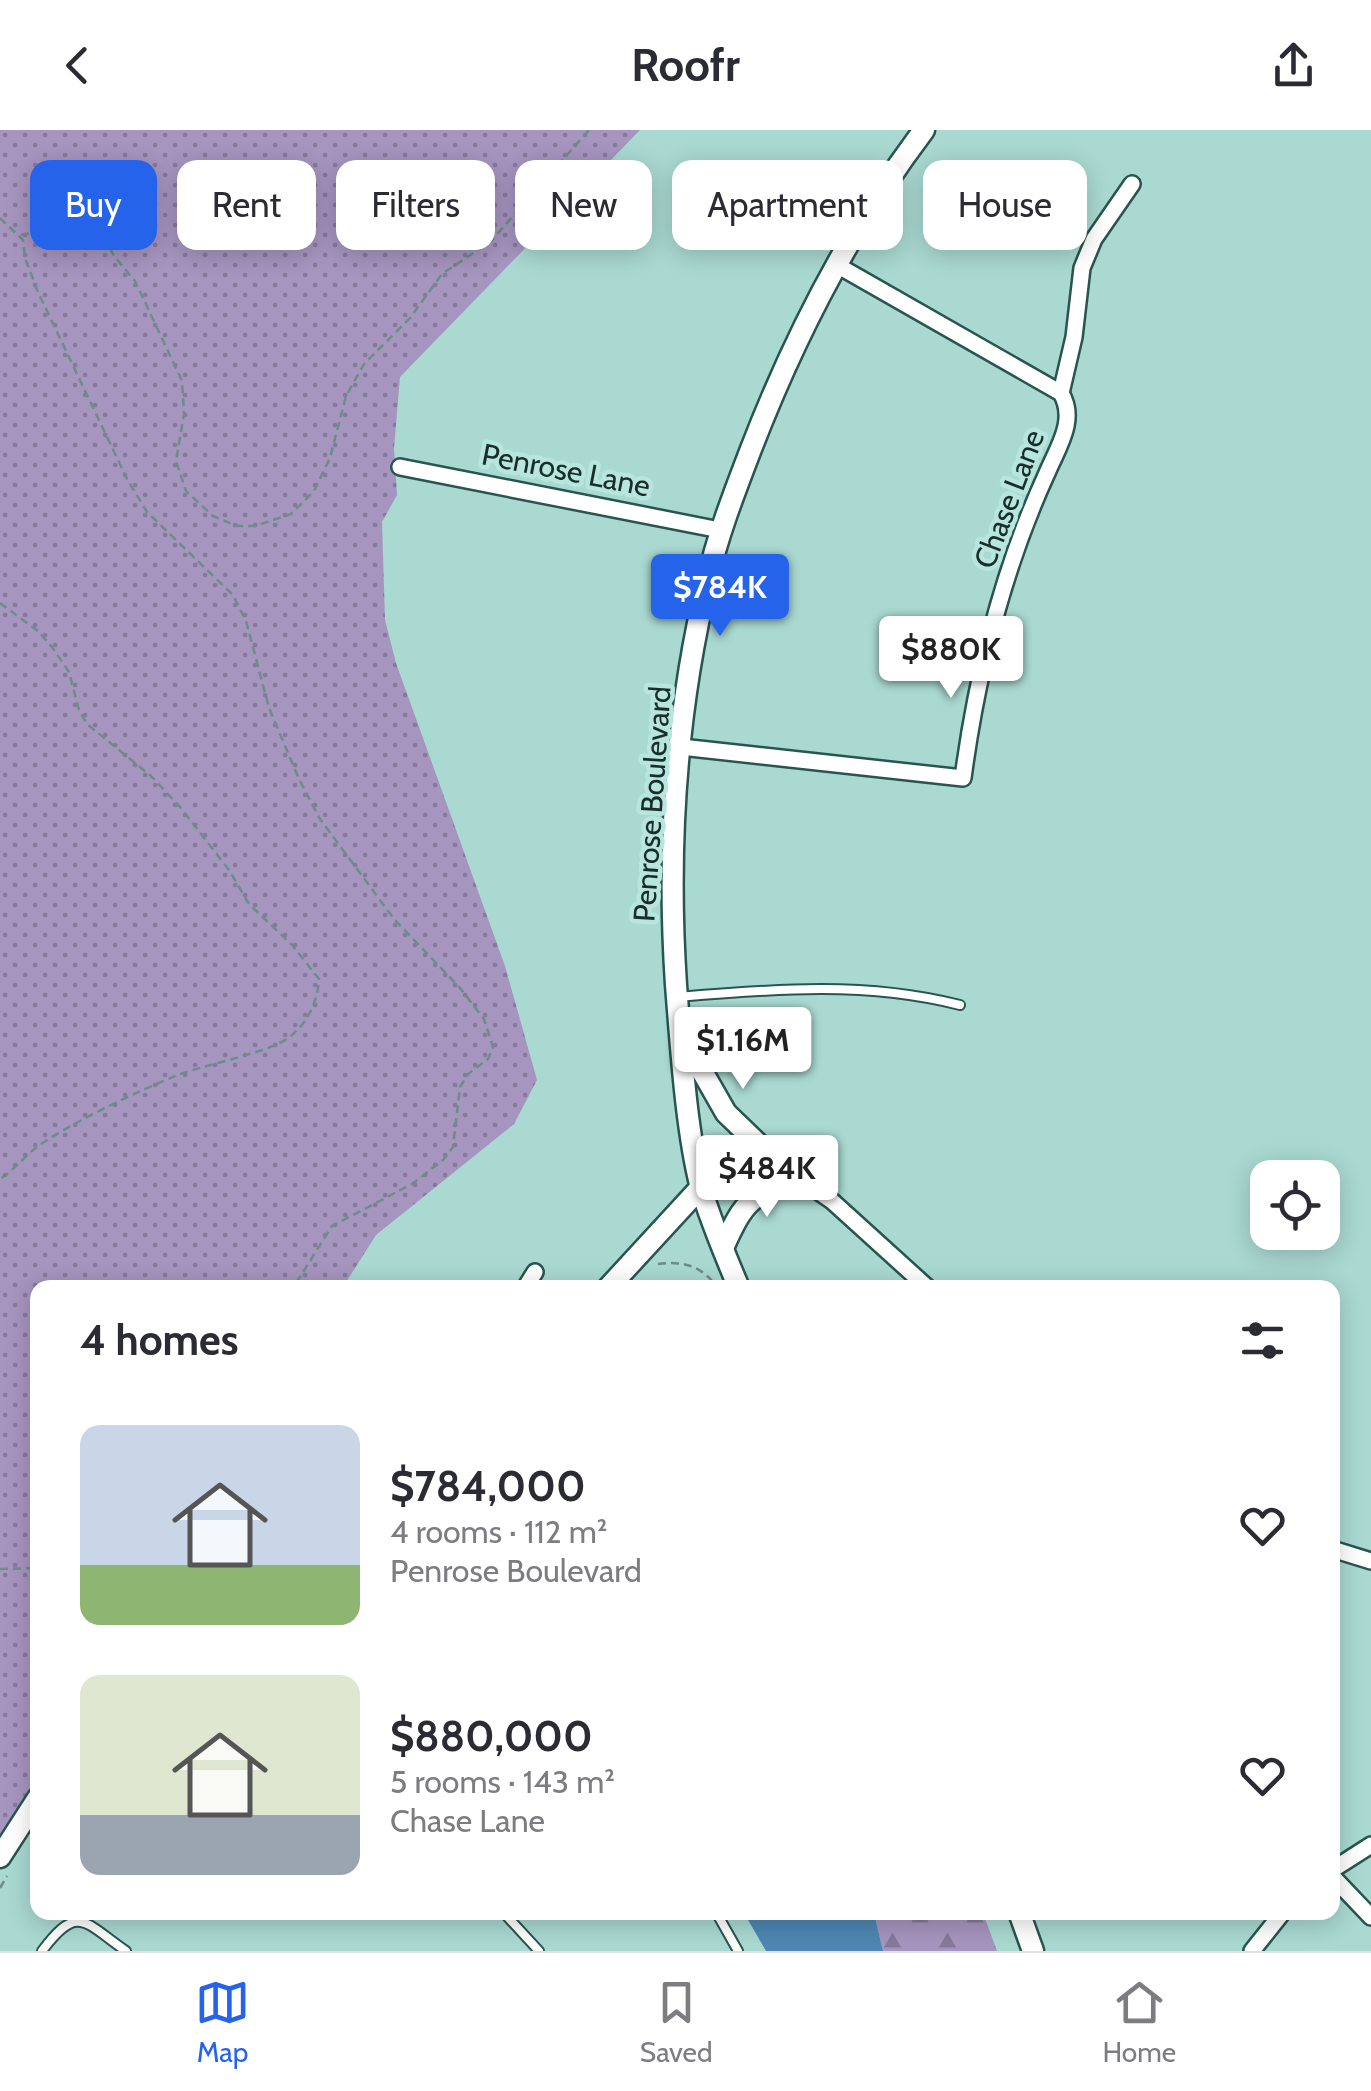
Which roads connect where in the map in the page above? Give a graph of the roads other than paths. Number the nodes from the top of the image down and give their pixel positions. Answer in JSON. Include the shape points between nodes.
{"nodes":[{"id":1,"x":924,"y":130,"type":"edge"},
{"id":2,"x":1132,"y":184,"type":"dead end"},
{"id":3,"x":835,"y":264,"type":"junction"},
{"id":4,"x":1061,"y":393,"type":"junction"},
{"id":5,"x":400,"y":467,"type":"dead end"},
{"id":6,"x":720,"y":530,"type":"junction"},
{"id":7,"x":681,"y":747,"type":"junction"},
{"id":8,"x":677,"y":997,"type":"junction"},
{"id":9,"x":960,"y":1004,"type":"dead end"},
{"id":10,"x":682,"y":1046,"type":"junction"},
{"id":11,"x":780,"y":1166,"type":"junction"},
{"id":12,"x":804,"y":1180,"type":"junction"},
{"id":13,"x":701,"y":1188,"type":"junction"},
{"id":14,"x":723,"y":1248,"type":"junction"},
{"id":15,"x":536,"y":1272,"type":"dead end"},
{"id":16,"x":530,"y":1280,"type":"edge"},
{"id":17,"x":615,"y":1280,"type":"edge"},
{"id":18,"x":735,"y":1280,"type":"edge"},
{"id":19,"x":919,"y":1280,"type":"edge"},
{"id":20,"x":1340,"y":1551,"type":"edge"},
{"id":21,"x":1371,"y":1561,"type":"edge"},
{"id":22,"x":30,"y":1810,"type":"edge"},
{"id":23,"x":1371,"y":1845,"type":"edge"},
{"id":24,"x":0,"y":1857,"type":"edge"},
{"id":25,"x":1340,"y":1867,"type":"edge"},
{"id":26,"x":1340,"y":1882,"type":"edge"},
{"id":27,"x":1371,"y":1916,"type":"edge"},
{"id":28,"x":510,"y":1920,"type":"edge"},
{"id":29,"x":721,"y":1920,"type":"edge"},
{"id":30,"x":1022,"y":1920,"type":"edge"},
{"id":31,"x":1277,"y":1920,"type":"edge"},
{"id":32,"x":42,"y":1951,"type":"edge"},
{"id":33,"x":126,"y":1951,"type":"edge"},
{"id":34,"x":539,"y":1951,"type":"edge"},
{"id":35,"x":738,"y":1951,"type":"edge"},
{"id":36,"x":1032,"y":1951,"type":"edge"},
{"id":37,"x":1252,"y":1951,"type":"edge"}],
"edges":[{"from":1,"to":3,"type":"street","name":"Penrose Boulevard"},
{"from":2,"to":4,"type":"street","via":[[1082,268]]},
{"from":3,"to":4,"type":"street","name":"Chase Lane"},
{"from":3,"to":6,"type":"street","name":"Penrose Boulevard","via":[[767,408]]},
{"from":4,"to":7,"type":"street","name":"Chase Lane","via":[[1068,404],[1064,434],[1004,586],[962,778]]},
{"from":5,"to":6,"type":"street","name":"Penrose Lane"},
{"from":6,"to":7,"type":"street","name":"Penrose Boulevard","via":[[696,635]]},
{"from":7,"to":8,"type":"street","name":"Penrose Boulevard","via":[[672,902]]},
{"from":8,"to":9,"type":"lane","via":[[866,988]]},
{"from":8,"to":10,"type":"street","name":"Penrose Boulevard"},
{"from":10,"to":11,"type":"street","via":[[726,1113]]},
{"from":10,"to":13,"type":"street","name":"Penrose Boulevard"},
{"from":11,"to":12,"type":"street"},
{"from":11,"to":13,"type":"street","via":[[724,1173]]},
{"from":12,"to":14,"type":"street","via":[[742,1207]]},
{"from":12,"to":19,"type":"street"},
{"from":13,"to":14,"type":"street","name":"Penrose Boulevard"},
{"from":13,"to":17,"type":"street"},
{"from":14,"to":18,"type":"street","name":"Penrose Boulevard"},
{"from":15,"to":16,"type":"street"},
{"from":20,"to":21,"type":"street"},
{"from":22,"to":24,"type":"street"},
{"from":23,"to":25,"type":"street"},
{"from":26,"to":27,"type":"street"},
{"from":28,"to":34,"type":"lane"},
{"from":29,"to":35,"type":"lane"},
{"from":30,"to":36,"type":"street"},
{"from":31,"to":37,"type":"street"},
{"from":32,"to":33,"type":"lane","via":[[71,1921]]}]}
